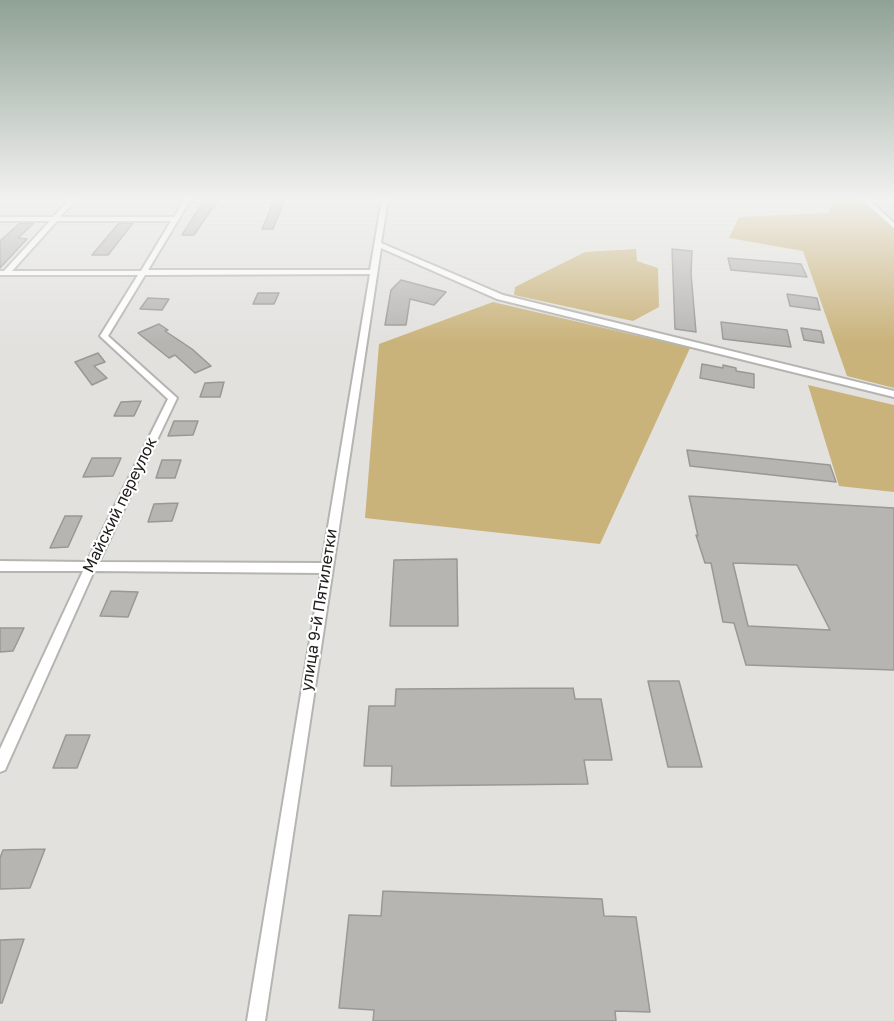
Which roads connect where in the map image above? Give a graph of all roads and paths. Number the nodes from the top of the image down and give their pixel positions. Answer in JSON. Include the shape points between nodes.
{"nodes":[{"id":1,"x":28,"y":247,"type":"edge"},
{"id":2,"x":159,"y":247,"type":"edge"},
{"id":3,"x":378,"y":247,"type":"edge"},
{"id":4,"x":384,"y":247,"type":"edge"},
{"id":5,"x":374,"y":272,"type":"junction"},
{"id":6,"x":3,"y":273,"type":"edge"},
{"id":7,"x":142,"y":273,"type":"junction"},
{"id":8,"x":894,"y":394,"type":"edge"},
{"id":9,"x":0,"y":566,"type":"edge"},
{"id":10,"x":91,"y":566,"type":"junction"},
{"id":11,"x":326,"y":568,"type":"junction"},
{"id":12,"x":0,"y":765,"type":"edge"},
{"id":13,"x":256,"y":1021,"type":"edge"}],
"edges":[{"from":1,"to":6,"type":"street"},
{"from":2,"to":7,"type":"street"},
{"from":3,"to":5,"type":"street","name":"улица 9-й Пятилетки"},
{"from":4,"to":8,"type":"street","via":[[500,297]]},
{"from":5,"to":7,"type":"street"},
{"from":5,"to":11,"type":"street","name":"улица 9-й Пятилетки"},
{"from":6,"to":7,"type":"street"},
{"from":7,"to":10,"type":"street","name":"Майский переулок","via":[[104,336],[172,398]]},
{"from":9,"to":10,"type":"street"},
{"from":10,"to":11,"type":"street"},
{"from":10,"to":12,"type":"street","name":"Майский переулок"},
{"from":11,"to":13,"type":"street","name":"улица 9-й Пятилетки"}]}
